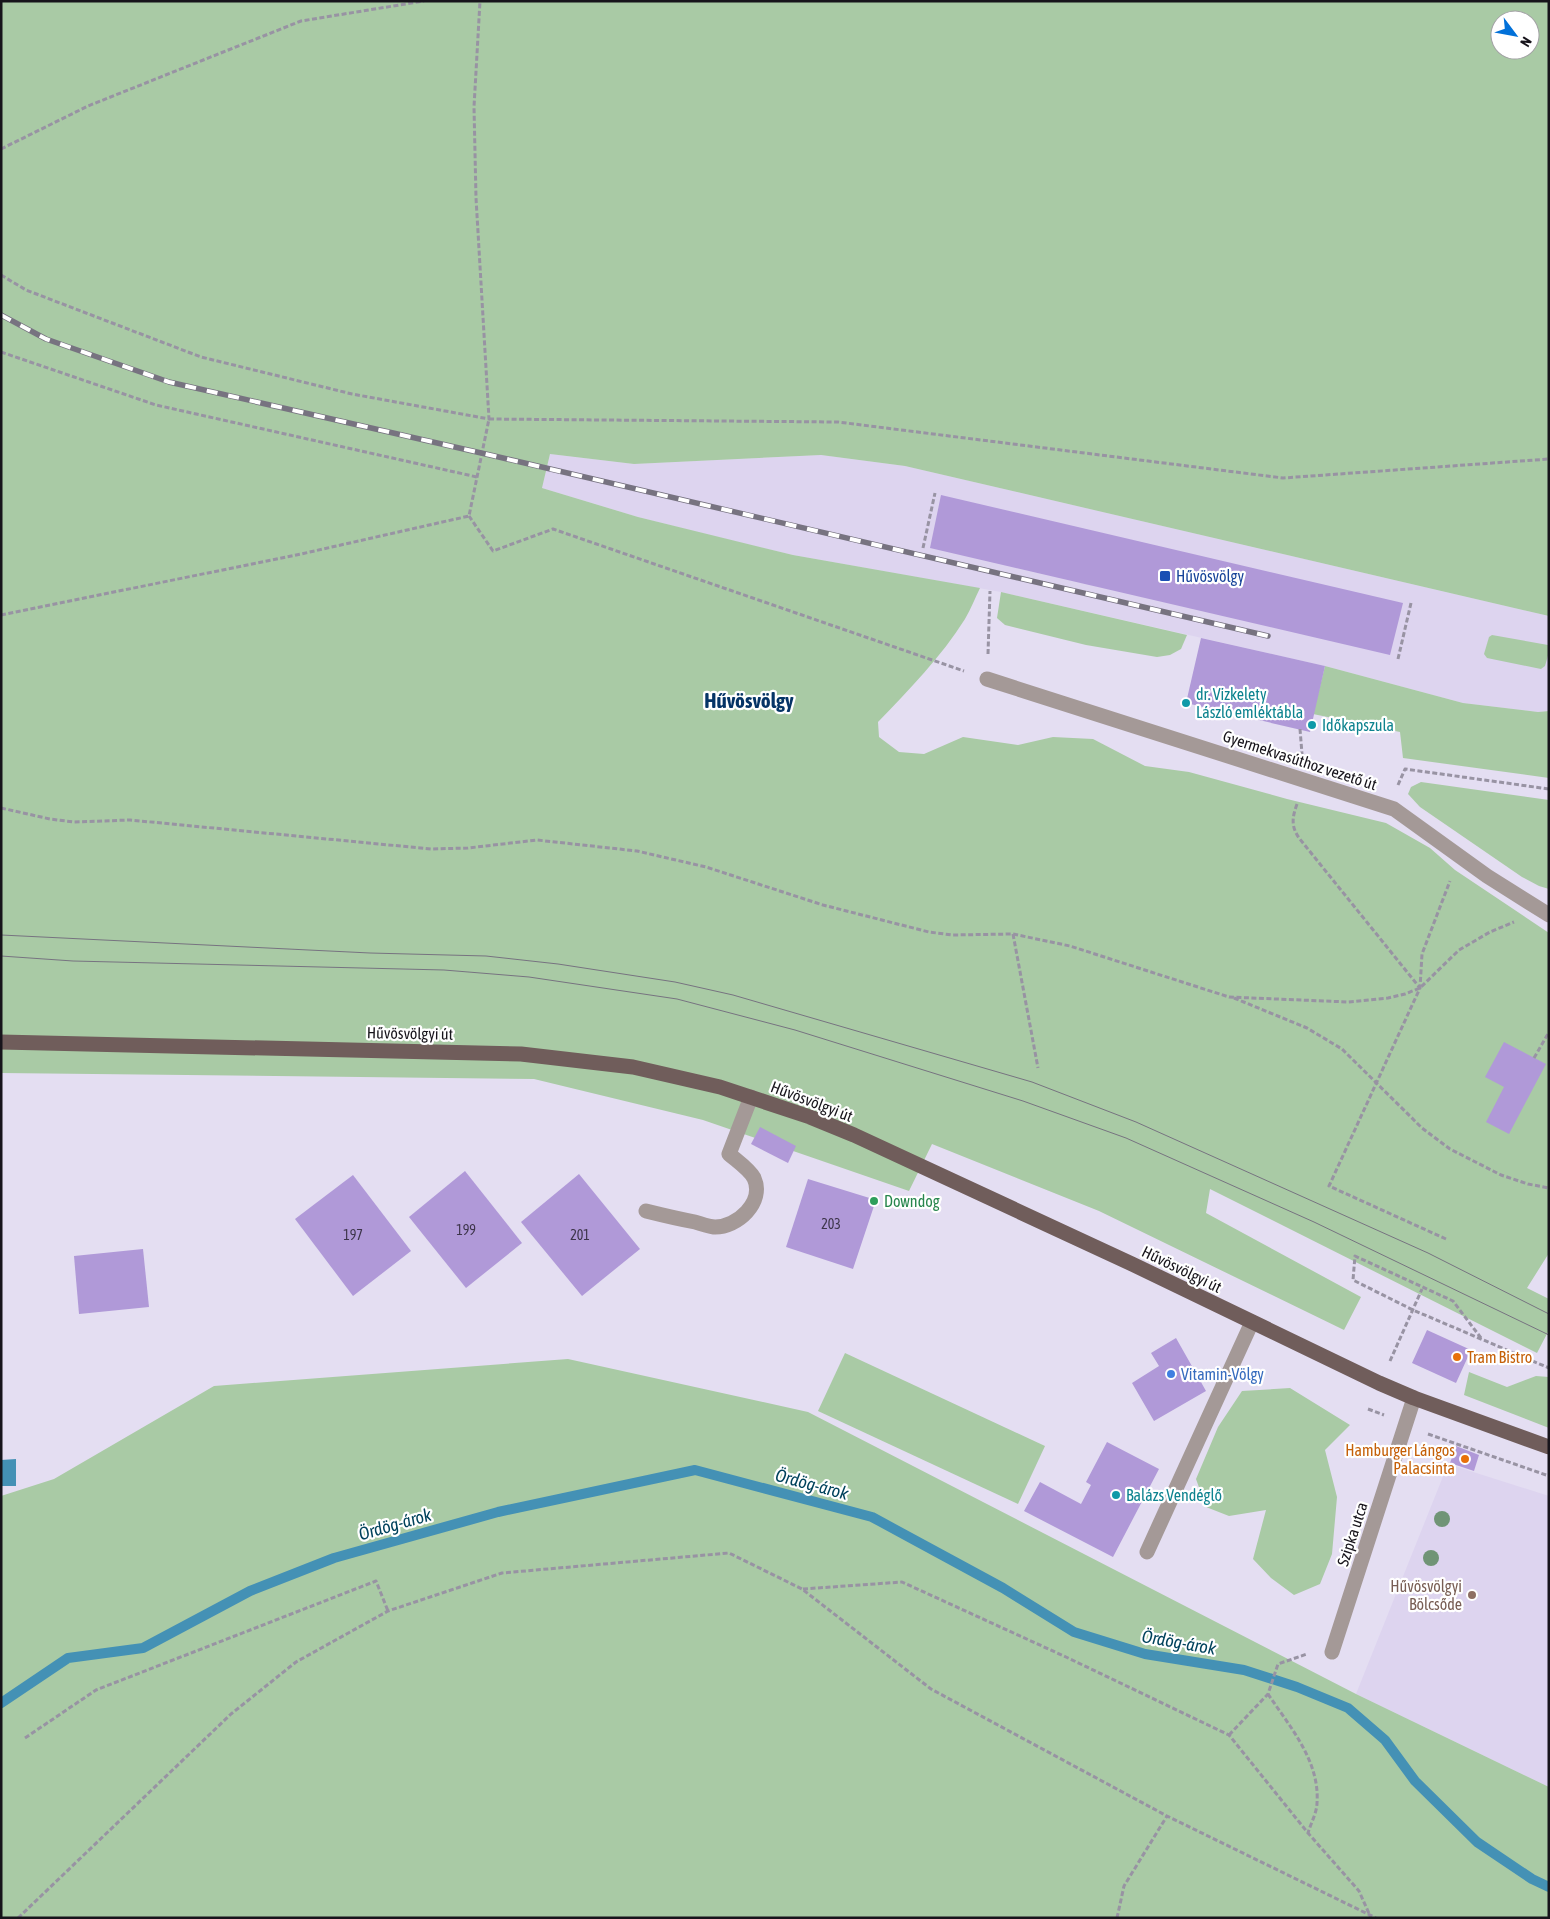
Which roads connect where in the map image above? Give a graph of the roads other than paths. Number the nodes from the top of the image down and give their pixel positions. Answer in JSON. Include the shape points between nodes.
{"nodes":[{"id":1,"x":987,"y":679,"type":"road end"},
{"id":2,"x":1549,"y":915,"type":"edge"},
{"id":3,"x":1,"y":1042,"type":"edge"},
{"id":4,"x":751,"y":1097,"type":"junction"},
{"id":5,"x":646,"y":1211,"type":"dead end"},
{"id":6,"x":1252,"y":1322,"type":"junction"},
{"id":7,"x":1414,"y":1398,"type":"junction"},
{"id":8,"x":1549,"y":1447,"type":"edge"},
{"id":9,"x":1148,"y":1552,"type":"dead end"},
{"id":10,"x":1332,"y":1652,"type":"road end"}],
"edges":[{"from":1,"to":2,"type":"street","name":"Gyermekvasúthoz vezető út","via":[[1394,809]]},
{"from":3,"to":4,"type":"main road","name":"Hűvösvölgyi út","via":[[522,1054],[633,1067]]},
{"from":4,"to":5,"type":"street","via":[[729,1154],[754,1178],[753,1204],[744,1215],[732,1224],[715,1227]]},
{"from":4,"to":6,"type":"main road","name":"Hűvösvölgyi út","via":[[854,1135]]},
{"from":6,"to":7,"type":"main road","name":"Hűvösvölgyi út"},
{"from":6,"to":9,"type":"street"},
{"from":7,"to":8,"type":"main road","name":"Hűvösvölgyi út"},
{"from":7,"to":10,"type":"street","name":"Szipka utca"}]}
